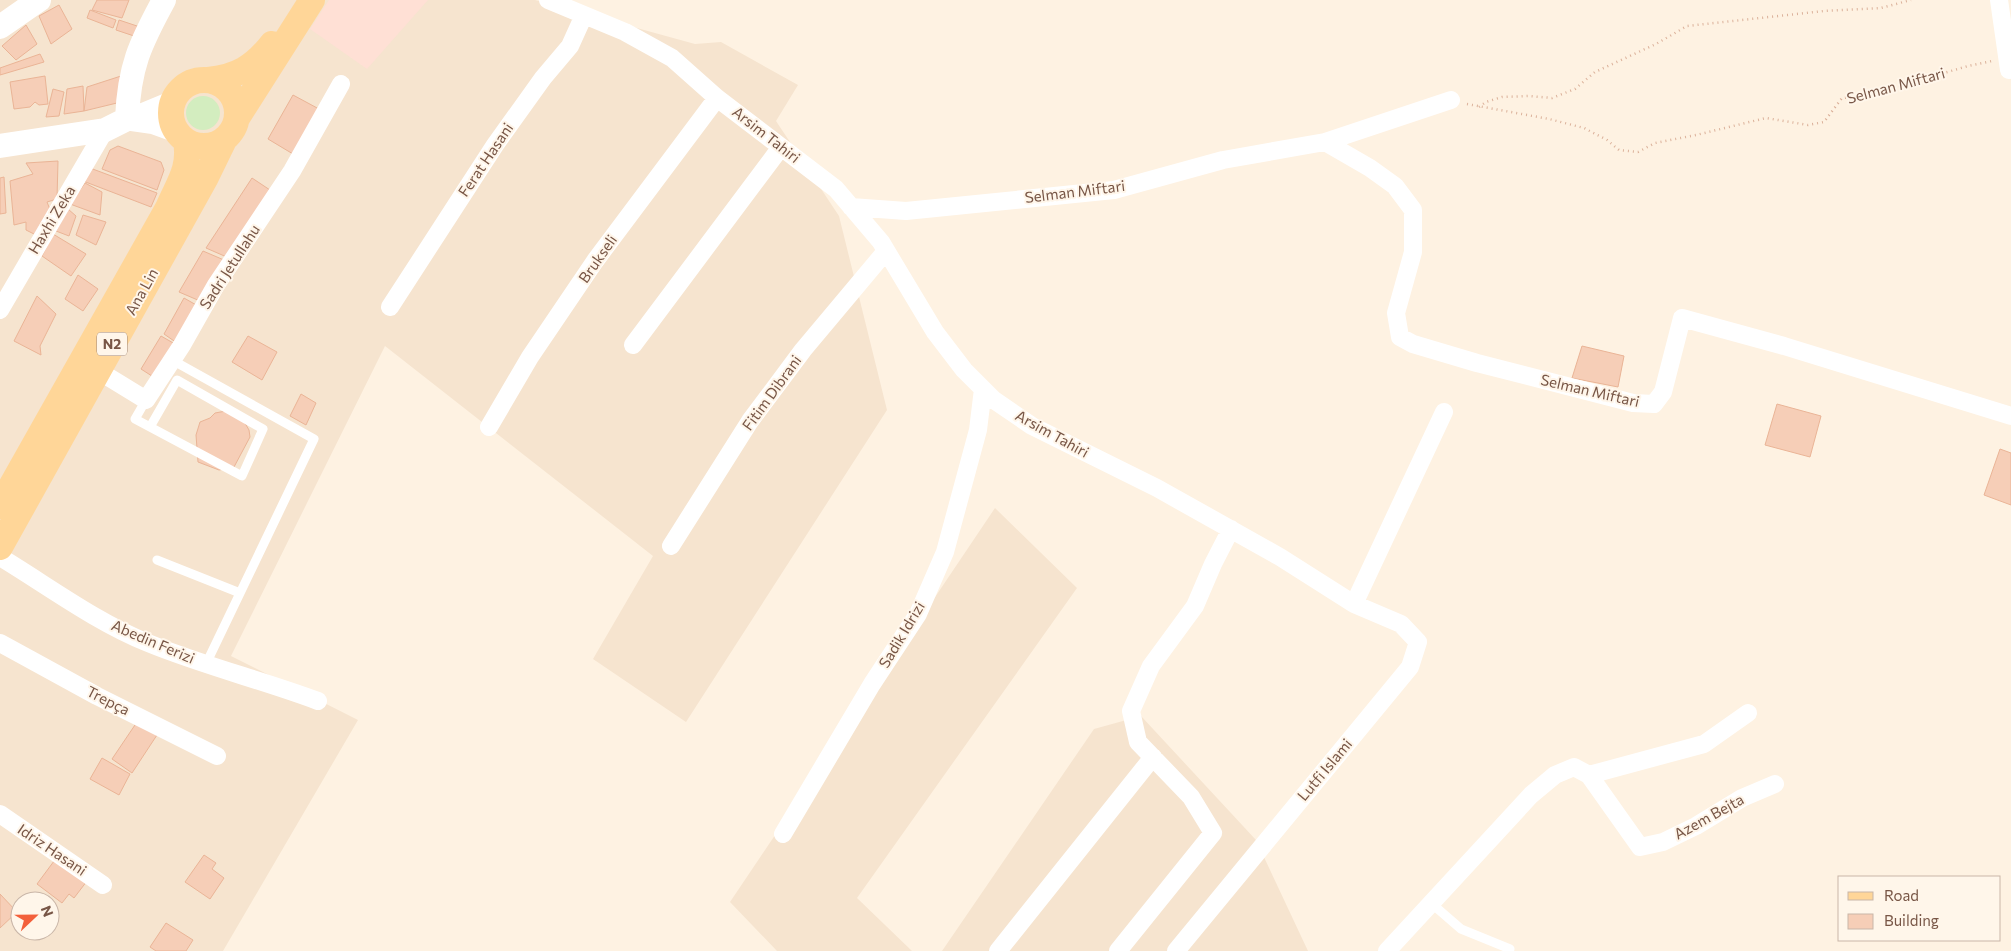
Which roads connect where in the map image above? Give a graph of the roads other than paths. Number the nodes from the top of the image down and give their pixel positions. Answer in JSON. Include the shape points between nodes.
{"nodes":[{"id":1,"x":39,"y":0,"type":"edge"},
{"id":2,"x":164,"y":0,"type":"edge"},
{"id":3,"x":306,"y":0,"type":"edge"},
{"id":4,"x":312,"y":0,"type":"edge"},
{"id":5,"x":548,"y":0,"type":"edge"},
{"id":6,"x":1999,"y":0,"type":"edge"},
{"id":7,"x":584,"y":15,"type":"junction"},
{"id":8,"x":0,"y":27,"type":"edge"},
{"id":9,"x":2008,"y":64,"type":"road end"},
{"id":10,"x":208,"y":80,"type":"junction"},
{"id":11,"x":341,"y":84,"type":"dead end"},
{"id":12,"x":717,"y":98,"type":"junction"},
{"id":13,"x":1451,"y":100,"type":"road end"},
{"id":14,"x":172,"y":103,"type":"junction"},
{"id":15,"x":127,"y":119,"type":"junction"},
{"id":16,"x":230,"y":129,"type":"junction"},
{"id":17,"x":105,"y":130,"type":"junction"},
{"id":18,"x":180,"y":136,"type":"junction"},
{"id":19,"x":1325,"y":142,"type":"junction"},
{"id":20,"x":0,"y":146,"type":"edge"},
{"id":21,"x":781,"y":147,"type":"junction"},
{"id":22,"x":851,"y":207,"type":"junction"},
{"id":23,"x":886,"y":251,"type":"junction"},
{"id":24,"x":390,"y":307,"type":"dead end"},
{"id":25,"x":0,"y":310,"type":"edge"},
{"id":26,"x":633,"y":344,"type":"dead end"},
{"id":27,"x":172,"y":360,"type":"junction"},
{"id":28,"x":97,"y":370,"type":"junction"},
{"id":29,"x":983,"y":389,"type":"junction"},
{"id":30,"x":146,"y":400,"type":"junction"},
{"id":31,"x":1444,"y":412,"type":"dead end"},
{"id":32,"x":2011,"y":416,"type":"edge"},
{"id":33,"x":150,"y":427,"type":"junction"},
{"id":34,"x":489,"y":427,"type":"dead end"},
{"id":35,"x":0,"y":506,"type":"edge"},
{"id":36,"x":1231,"y":529,"type":"junction"},
{"id":37,"x":671,"y":546,"type":"dead end"},
{"id":38,"x":0,"y":548,"type":"edge"},
{"id":39,"x":0,"y":557,"type":"edge"},
{"id":40,"x":157,"y":560,"type":"dead end"},
{"id":41,"x":240,"y":593,"type":"junction"},
{"id":42,"x":1354,"y":604,"type":"junction"},
{"id":43,"x":0,"y":643,"type":"edge"},
{"id":44,"x":206,"y":664,"type":"junction"},
{"id":45,"x":318,"y":700,"type":"dead end"},
{"id":46,"x":1748,"y":713,"type":"dead end"},
{"id":47,"x":217,"y":756,"type":"dead end"},
{"id":48,"x":1153,"y":758,"type":"junction"},
{"id":49,"x":1589,"y":774,"type":"junction"},
{"id":50,"x":1775,"y":784,"type":"dead end"},
{"id":51,"x":0,"y":814,"type":"edge"},
{"id":52,"x":783,"y":834,"type":"dead end"},
{"id":53,"x":103,"y":885,"type":"dead end"},
{"id":54,"x":1431,"y":903,"type":"junction"},
{"id":55,"x":1510,"y":949,"type":"dead end"},
{"id":56,"x":998,"y":951,"type":"edge"},
{"id":57,"x":1118,"y":951,"type":"edge"},
{"id":58,"x":1176,"y":951,"type":"edge"},
{"id":59,"x":1387,"y":951,"type":"edge"}],
"edges":[{"from":1,"to":8,"type":"street"},
{"from":2,"to":15,"type":"street","via":[[133,66]]},
{"from":3,"to":10,"type":"main road","via":[[260,60],[227,78]]},
{"from":4,"to":16,"type":"main road","number":"N2"},
{"from":5,"to":7,"type":"street","name":"Arsim Tahiri"},
{"from":6,"to":9,"type":"street"},
{"from":7,"to":12,"type":"street","name":"Arsim Tahiri","via":[[625,32],[672,58]]},
{"from":7,"to":24,"type":"street","name":"Ferat Hasani","via":[[570,46],[495,145]]},
{"from":10,"to":14,"type":"main road","via":[[186,85]]},
{"from":10,"to":16,"type":"main road","via":[[222,85],[236,103]]},
{"from":11,"to":27,"type":"street","name":"Sadri Jetullahu","via":[[292,171],[216,285]]},
{"from":12,"to":21,"type":"street","name":"Arsim Tahiri"},
{"from":12,"to":34,"type":"street","name":"Brukseli","via":[[595,261],[530,357]]},
{"from":13,"to":19,"type":"street","name":"Selman Miftari"},
{"from":14,"to":15,"type":"street"},
{"from":14,"to":18,"type":"main road","number":"N2","via":[[170,117]]},
{"from":15,"to":17,"type":"street"},
{"from":15,"to":18,"type":"street","via":[[153,122]]},
{"from":16,"to":18,"type":"main road","via":[[212,146],[205,147]]},
{"from":16,"to":28,"type":"main road","name":"Ana Lin","number":"N2"},
{"from":17,"to":20,"type":"street"},
{"from":17,"to":25,"type":"street","name":"Haxhi Zeka"},
{"from":18,"to":35,"type":"main road","name":"Ana Lin","number":"N2","via":[[188,160],[168,208]]},
{"from":19,"to":22,"type":"street","name":"Selman Miftari","via":[[1223,160],[1114,190],[906,211]]},
{"from":19,"to":32,"type":"street","name":"Selman Miftari","via":[[1395,186],[1413,210],[1413,252],[1396,313],[1400,337],[1413,344],[1633,403],[1654,404],[1663,392],[1682,318]]},
{"from":21,"to":22,"type":"street","name":"Arsim Tahiri","via":[[836,190]]},
{"from":21,"to":26,"type":"street"},
{"from":22,"to":23,"type":"street","name":"Arsim Tahiri"},
{"from":23,"to":29,"type":"street","name":"Arsim Tahiri","via":[[935,332]]},
{"from":23,"to":37,"type":"street","name":"Fitim Dibrani","via":[[803,350],[750,421]]},
{"from":27,"to":30,"type":"street","name":"Sadri Jetullahu"},
{"from":27,"to":41,"type":"lane","via":[[314,439]]},
{"from":28,"to":30,"type":"street"},
{"from":28,"to":38,"type":"main road","name":"Ana Lin","number":"N2"},
{"from":29,"to":36,"type":"street","name":"Arsim Tahiri","via":[[1032,426]]},
{"from":29,"to":52,"type":"street","name":"Sadik Idrizi","via":[[978,430],[945,552],[918,614],[872,684]]},
{"from":30,"to":33,"type":"lane","via":[[135,419]]},
{"from":31,"to":42,"type":"street"},
{"from":33,"to":33,"type":"lane","via":[[177,380],[263,429],[242,476]]},
{"from":36,"to":42,"type":"street","name":"Arsim Tahiri"},
{"from":36,"to":48,"type":"street","via":[[1195,606],[1151,666],[1131,711],[1138,742]]},
{"from":39,"to":44,"type":"street","name":"Abedin Ferizi","via":[[103,620],[148,643]]},
{"from":40,"to":41,"type":"lane"},
{"from":41,"to":44,"type":"lane"},
{"from":42,"to":58,"type":"street","name":"Lutfi Islami","via":[[1401,624],[1418,642],[1410,668]]},
{"from":43,"to":47,"type":"street","name":"Trepça"},
{"from":44,"to":45,"type":"street","name":"Abedin Ferizi"},
{"from":46,"to":49,"type":"street","via":[[1704,744]]},
{"from":48,"to":56,"type":"street"},
{"from":48,"to":57,"type":"street","via":[[1191,797],[1213,833]]},
{"from":49,"to":50,"type":"street","name":"Azem Bejta","via":[[1640,847],[1663,842],[1742,798]]},
{"from":49,"to":54,"type":"street","via":[[1574,767],[1554,776],[1531,795]]},
{"from":51,"to":53,"type":"street","name":"Idriz Hasani"},
{"from":54,"to":55,"type":"lane","via":[[1461,930]]},
{"from":54,"to":59,"type":"street"}]}
